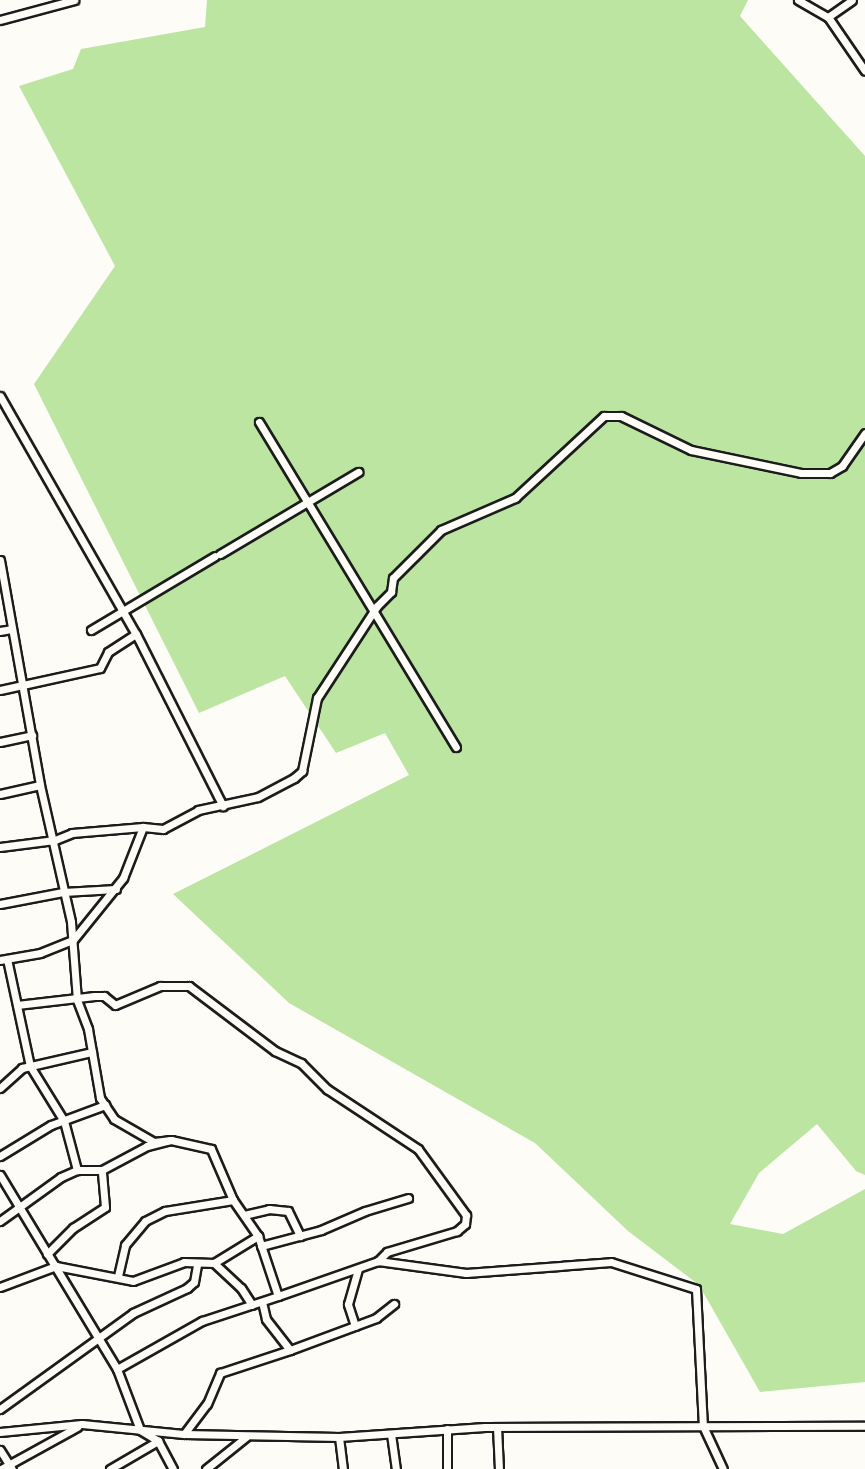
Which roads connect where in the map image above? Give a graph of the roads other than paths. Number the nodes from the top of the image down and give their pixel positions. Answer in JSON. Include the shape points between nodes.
{"nodes":[{"id":1,"x":74,"y":0,"type":"edge"},
{"id":2,"x":798,"y":0,"type":"edge"},
{"id":3,"x":852,"y":0,"type":"edge"},
{"id":4,"x":828,"y":17,"type":"junction"},
{"id":5,"x":0,"y":20,"type":"edge"},
{"id":6,"x":865,"y":71,"type":"edge"},
{"id":7,"x":0,"y":396,"type":"edge"},
{"id":8,"x":259,"y":422,"type":"dead end"},
{"id":9,"x":865,"y":433,"type":"edge"},
{"id":10,"x":358,"y":472,"type":"dead end"},
{"id":11,"x":307,"y":502,"type":"junction"},
{"id":12,"x":1,"y":565,"type":"edge"},
{"id":13,"x":374,"y":610,"type":"junction"},
{"id":14,"x":122,"y":612,"type":"junction"},
{"id":15,"x":11,"y":629,"type":"junction"},
{"id":16,"x":91,"y":630,"type":"dead end"},
{"id":17,"x":0,"y":631,"type":"edge"},
{"id":18,"x":136,"y":634,"type":"junction"},
{"id":19,"x":21,"y":687,"type":"junction"},
{"id":20,"x":0,"y":690,"type":"edge"},
{"id":21,"x":32,"y":735,"type":"junction"},
{"id":22,"x":0,"y":742,"type":"edge"},
{"id":23,"x":456,"y":747,"type":"dead end"},
{"id":24,"x":40,"y":785,"type":"junction"},
{"id":25,"x":0,"y":794,"type":"edge"},
{"id":26,"x":223,"y":806,"type":"junction"},
{"id":27,"x":143,"y":827,"type":"junction"},
{"id":28,"x":55,"y":840,"type":"junction"},
{"id":29,"x":0,"y":847,"type":"edge"},
{"id":30,"x":116,"y":889,"type":"junction"},
{"id":31,"x":62,"y":892,"type":"junction"},
{"id":32,"x":0,"y":904,"type":"edge"},
{"id":33,"x":73,"y":940,"type":"junction"},
{"id":34,"x":4,"y":959,"type":"edge"},
{"id":35,"x":77,"y":1000,"type":"junction"},
{"id":36,"x":17,"y":1005,"type":"junction"},
{"id":37,"x":92,"y":1052,"type":"junction"},
{"id":38,"x":30,"y":1066,"type":"junction"},
{"id":39,"x":0,"y":1088,"type":"edge"},
{"id":40,"x":105,"y":1105,"type":"junction"},
{"id":41,"x":64,"y":1121,"type":"junction"},
{"id":42,"x":171,"y":1140,"type":"junction"},
{"id":43,"x":0,"y":1156,"type":"edge"},
{"id":44,"x":77,"y":1170,"type":"junction"},
{"id":45,"x":102,"y":1170,"type":"junction"},
{"id":46,"x":0,"y":1175,"type":"edge"},
{"id":47,"x":408,"y":1198,"type":"dead end"},
{"id":48,"x":233,"y":1200,"type":"junction"},
{"id":49,"x":18,"y":1209,"type":"junction"},
{"id":50,"x":244,"y":1215,"type":"junction"},
{"id":51,"x":0,"y":1221,"type":"edge"},
{"id":52,"x":258,"y":1236,"type":"junction"},
{"id":53,"x":300,"y":1236,"type":"junction"},
{"id":54,"x":261,"y":1245,"type":"junction"},
{"id":55,"x":47,"y":1254,"type":"junction"},
{"id":56,"x":378,"y":1261,"type":"junction"},
{"id":57,"x":214,"y":1263,"type":"junction"},
{"id":58,"x":197,"y":1265,"type":"junction"},
{"id":59,"x":56,"y":1266,"type":"junction"},
{"id":60,"x":358,"y":1269,"type":"junction"},
{"id":61,"x":118,"y":1276,"type":"junction"},
{"id":62,"x":0,"y":1287,"type":"edge"},
{"id":63,"x":278,"y":1296,"type":"junction"},
{"id":64,"x":262,"y":1302,"type":"junction"},
{"id":65,"x":394,"y":1304,"type":"dead end"},
{"id":66,"x":252,"y":1305,"type":"junction"},
{"id":67,"x":355,"y":1326,"type":"junction"},
{"id":68,"x":99,"y":1341,"type":"junction"},
{"id":69,"x":290,"y":1350,"type":"junction"},
{"id":70,"x":117,"y":1369,"type":"junction"},
{"id":71,"x":0,"y":1409,"type":"edge"},
{"id":72,"x":82,"y":1424,"type":"junction"},
{"id":73,"x":703,"y":1426,"type":"junction"},
{"id":74,"x":865,"y":1426,"type":"edge"},
{"id":75,"x":497,"y":1427,"type":"junction"},
{"id":76,"x":447,"y":1429,"type":"junction"},
{"id":77,"x":140,"y":1430,"type":"junction"},
{"id":78,"x":0,"y":1432,"type":"edge"},
{"id":79,"x":184,"y":1434,"type":"junction"},
{"id":80,"x":391,"y":1434,"type":"junction"},
{"id":81,"x":710,"y":1436,"type":"junction"},
{"id":82,"x":247,"y":1437,"type":"junction"},
{"id":83,"x":340,"y":1437,"type":"junction"},
{"id":84,"x":158,"y":1441,"type":"junction"},
{"id":85,"x":0,"y":1450,"type":"edge"},
{"id":86,"x":10,"y":1466,"type":"edge"},
{"id":87,"x":1,"y":1469,"type":"edge"},
{"id":88,"x":110,"y":1469,"type":"edge"},
{"id":89,"x":173,"y":1469,"type":"edge"},
{"id":90,"x":206,"y":1469,"type":"edge"},
{"id":91,"x":343,"y":1469,"type":"edge"},
{"id":92,"x":396,"y":1469,"type":"edge"},
{"id":93,"x":447,"y":1469,"type":"edge"},
{"id":94,"x":499,"y":1469,"type":"edge"},
{"id":95,"x":715,"y":1469,"type":"edge"},
{"id":96,"x":723,"y":1469,"type":"edge"}],
"edges":[{"from":1,"to":5,"type":"street"},
{"from":2,"to":4,"type":"street"},
{"from":3,"to":4,"type":"street"},
{"from":4,"to":6,"type":"street"},
{"from":7,"to":14,"type":"street"},
{"from":8,"to":11,"type":"street"},
{"from":9,"to":13,"type":"street","via":[[842,466],[830,473],[801,474],[691,450],[621,416],[604,416],[515,498],[441,530],[427,541],[393,578],[391,592]]},
{"from":10,"to":11,"type":"street"},
{"from":11,"to":13,"type":"street"},
{"from":11,"to":14,"type":"street"},
{"from":12,"to":15,"type":"street"},
{"from":13,"to":23,"type":"street"},
{"from":13,"to":26,"type":"street","via":[[317,698],[302,771],[258,797]]},
{"from":14,"to":16,"type":"street"},
{"from":14,"to":18,"type":"street"},
{"from":15,"to":17,"type":"street"},
{"from":15,"to":19,"type":"street"},
{"from":18,"to":19,"type":"street","via":[[108,652],[100,668]]},
{"from":18,"to":26,"type":"street"},
{"from":19,"to":20,"type":"street"},
{"from":19,"to":21,"type":"street"},
{"from":21,"to":22,"type":"street"},
{"from":21,"to":24,"type":"street"},
{"from":24,"to":25,"type":"street"},
{"from":24,"to":28,"type":"street"},
{"from":26,"to":27,"type":"street","via":[[198,810],[163,830]]},
{"from":27,"to":28,"type":"street","via":[[72,833]]},
{"from":27,"to":30,"type":"street"},
{"from":28,"to":29,"type":"street"},
{"from":28,"to":31,"type":"street"},
{"from":30,"to":31,"type":"street"},
{"from":30,"to":33,"type":"street"},
{"from":31,"to":32,"type":"street"},
{"from":31,"to":33,"type":"street"},
{"from":33,"to":34,"type":"street","via":[[40,953]]},
{"from":33,"to":35,"type":"street"},
{"from":34,"to":36,"type":"street"},
{"from":35,"to":36,"type":"street"},
{"from":35,"to":37,"type":"street"},
{"from":35,"to":56,"type":"street","via":[[104,996],[116,1005],[160,986],[190,986],[275,1051],[301,1063],[327,1089],[418,1149],[466,1215],[465,1224],[457,1231],[387,1252]]},
{"from":36,"to":38,"type":"street"},
{"from":37,"to":38,"type":"street"},
{"from":37,"to":40,"type":"street"},
{"from":38,"to":39,"type":"street"},
{"from":38,"to":41,"type":"street"},
{"from":40,"to":41,"type":"street"},
{"from":40,"to":42,"type":"street","via":[[114,1119],[154,1142]]},
{"from":41,"to":43,"type":"street"},
{"from":41,"to":44,"type":"street"},
{"from":42,"to":45,"type":"street","via":[[147,1146]]},
{"from":42,"to":48,"type":"street","via":[[211,1149]]},
{"from":44,"to":45,"type":"street"},
{"from":44,"to":49,"type":"street"},
{"from":45,"to":55,"type":"street","via":[[105,1206]]},
{"from":46,"to":49,"type":"street"},
{"from":47,"to":53,"type":"street"},
{"from":48,"to":50,"type":"street"},
{"from":48,"to":61,"type":"street","via":[[165,1211],[145,1221],[125,1245]]},
{"from":49,"to":51,"type":"street"},
{"from":49,"to":55,"type":"street"},
{"from":50,"to":52,"type":"street"},
{"from":50,"to":53,"type":"street","via":[[280,1208],[295,1222]]},
{"from":52,"to":54,"type":"street"},
{"from":52,"to":57,"type":"street"},
{"from":53,"to":54,"type":"street"},
{"from":54,"to":63,"type":"street"},
{"from":55,"to":59,"type":"street"},
{"from":56,"to":60,"type":"street"},
{"from":56,"to":73,"type":"street","via":[[466,1273],[611,1262],[696,1289]]},
{"from":57,"to":58,"type":"street"},
{"from":57,"to":66,"type":"street"},
{"from":58,"to":61,"type":"street","via":[[167,1266],[133,1281]]},
{"from":58,"to":68,"type":"street","via":[[194,1282],[187,1288],[133,1313]]},
{"from":59,"to":61,"type":"street"},
{"from":59,"to":62,"type":"street"},
{"from":59,"to":68,"type":"street"},
{"from":60,"to":63,"type":"street"},
{"from":60,"to":67,"type":"street","via":[[348,1304]]},
{"from":63,"to":64,"type":"street"},
{"from":64,"to":66,"type":"street"},
{"from":64,"to":69,"type":"street","via":[[266,1319]]},
{"from":65,"to":67,"type":"street"},
{"from":66,"to":70,"type":"street","via":[[202,1321]]},
{"from":67,"to":69,"type":"street"},
{"from":68,"to":70,"type":"street"},
{"from":68,"to":71,"type":"street"},
{"from":69,"to":79,"type":"street","via":[[220,1373],[207,1404]]},
{"from":70,"to":77,"type":"street"},
{"from":72,"to":77,"type":"street"},
{"from":72,"to":78,"type":"street"},
{"from":72,"to":86,"type":"street"},
{"from":73,"to":74,"type":"street"},
{"from":73,"to":75,"type":"street"},
{"from":73,"to":81,"type":"street"},
{"from":75,"to":76,"type":"street"},
{"from":75,"to":94,"type":"street"},
{"from":76,"to":80,"type":"street"},
{"from":76,"to":93,"type":"street"},
{"from":77,"to":79,"type":"street"},
{"from":77,"to":84,"type":"street"},
{"from":79,"to":82,"type":"street"},
{"from":80,"to":83,"type":"street"},
{"from":80,"to":92,"type":"street"},
{"from":81,"to":95,"type":"street"},
{"from":81,"to":96,"type":"street"},
{"from":82,"to":83,"type":"street"},
{"from":82,"to":90,"type":"street"},
{"from":83,"to":91,"type":"street"},
{"from":84,"to":88,"type":"street"},
{"from":84,"to":89,"type":"street"},
{"from":85,"to":86,"type":"street"},
{"from":86,"to":87,"type":"street"}]}
